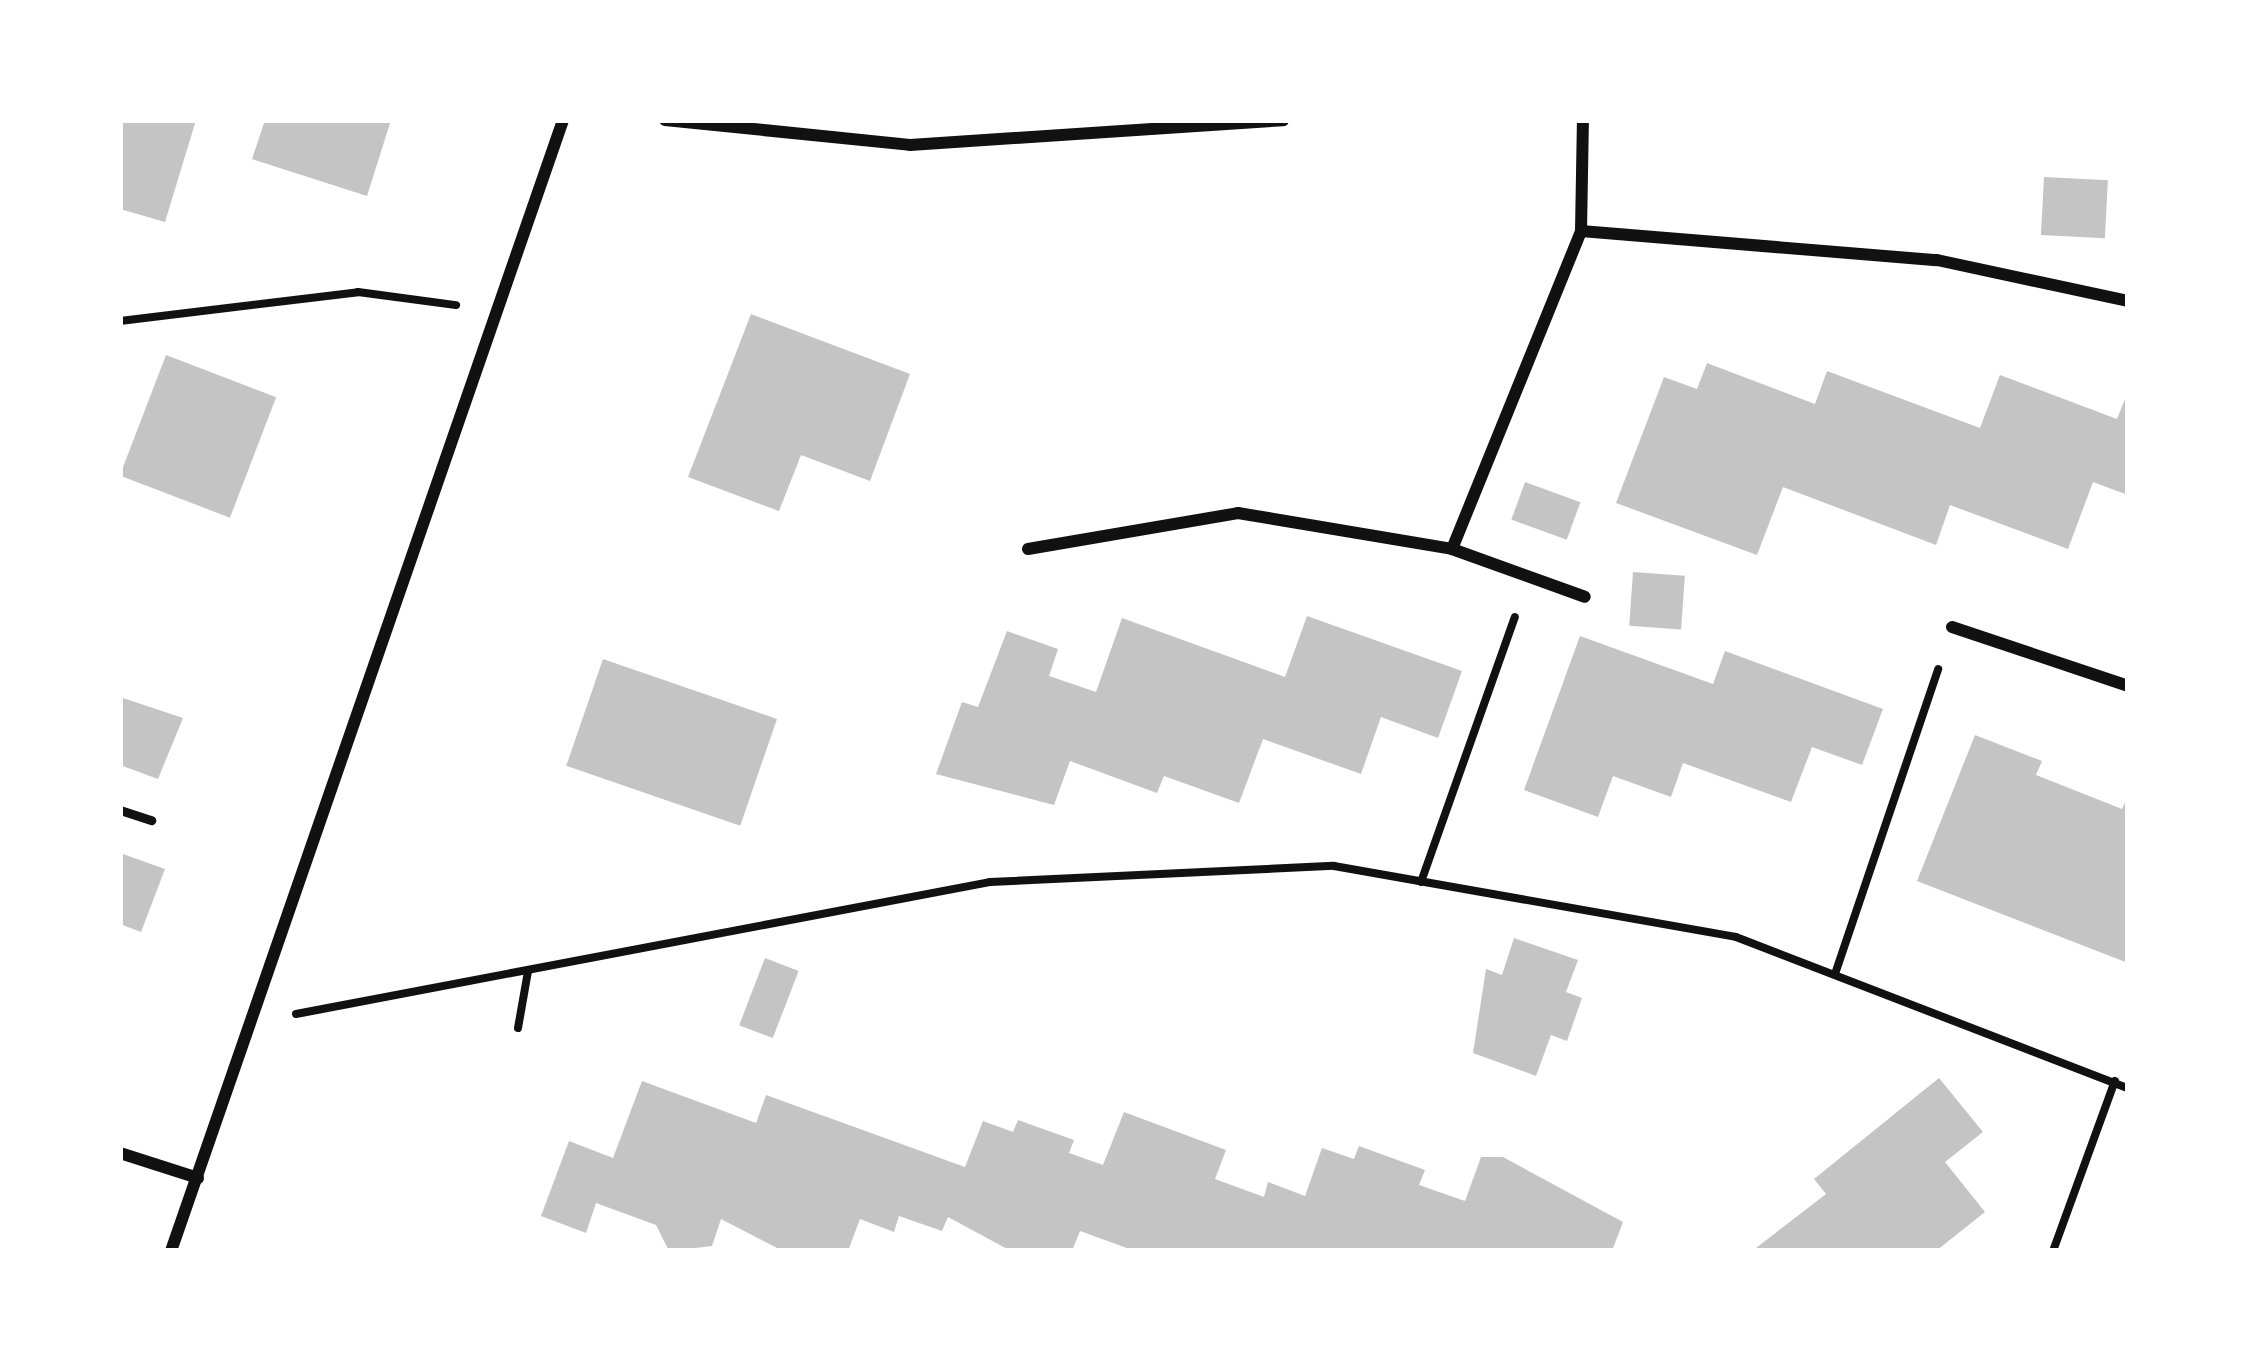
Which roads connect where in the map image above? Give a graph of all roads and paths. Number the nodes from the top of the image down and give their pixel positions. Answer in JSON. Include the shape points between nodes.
{"nodes":[{"id":1,"x":563,"y":120,"type":"edge"},
{"id":2,"x":665,"y":120,"type":"edge"},
{"id":3,"x":1282,"y":120,"type":"edge"},
{"id":4,"x":1582,"y":120,"type":"edge"},
{"id":5,"x":1581,"y":231,"type":"junction"},
{"id":6,"x":2128,"y":301,"type":"edge"},
{"id":7,"x":498,"y":315,"type":"junction"},
{"id":8,"x":120,"y":321,"type":"edge"},
{"id":9,"x":1452,"y":548,"type":"junction"},
{"id":10,"x":1028,"y":549,"type":"dead end"},
{"id":11,"x":1529,"y":579,"type":"junction"},
{"id":12,"x":1585,"y":597,"type":"dead end"},
{"id":13,"x":1952,"y":627,"type":"joint"},
{"id":14,"x":2128,"y":686,"type":"edge"},
{"id":15,"x":120,"y":810,"type":"edge"},
{"id":16,"x":151,"y":820,"type":"dead end"},
{"id":17,"x":1421,"y":882,"type":"junction"},
{"id":18,"x":528,"y":971,"type":"junction"},
{"id":19,"x":1835,"y":974,"type":"junction"},
{"id":20,"x":254,"y":1022,"type":"junction"},
{"id":21,"x":518,"y":1028,"type":"dead end"},
{"id":22,"x":2115,"y":1081,"type":"junction"},
{"id":23,"x":2128,"y":1088,"type":"edge"},
{"id":24,"x":120,"y":1154,"type":"edge"},
{"id":25,"x":198,"y":1178,"type":"junction"},
{"id":26,"x":173,"y":1251,"type":"edge"},
{"id":27,"x":2053,"y":1251,"type":"edge"}],
"edges":[{"from":1,"to":7,"type":"street"},
{"from":2,"to":3,"type":"street","via":[[910,145]]},
{"from":4,"to":5,"type":"street"},
{"from":5,"to":6,"type":"street","via":[[1937,260]]},
{"from":5,"to":9,"type":"street"},
{"from":7,"to":8,"type":"path","via":[[358,292]]},
{"from":7,"to":20,"type":"street"},
{"from":9,"to":10,"type":"street","via":[[1238,513]]},
{"from":9,"to":11,"type":"street"},
{"from":11,"to":12,"type":"street"},
{"from":11,"to":17,"type":"path"},
{"from":13,"to":14,"type":"street"},
{"from":13,"to":19,"type":"path"},
{"from":15,"to":16,"type":"lane"},
{"from":17,"to":18,"type":"path","via":[[1334,866],[990,882]]},
{"from":17,"to":19,"type":"path","via":[[1736,937]]},
{"from":18,"to":20,"type":"path"},
{"from":18,"to":21,"type":"path"},
{"from":19,"to":22,"type":"path"},
{"from":20,"to":25,"type":"street"},
{"from":22,"to":23,"type":"path"},
{"from":22,"to":27,"type":"path"},
{"from":24,"to":25,"type":"street"},
{"from":25,"to":26,"type":"street"}]}
